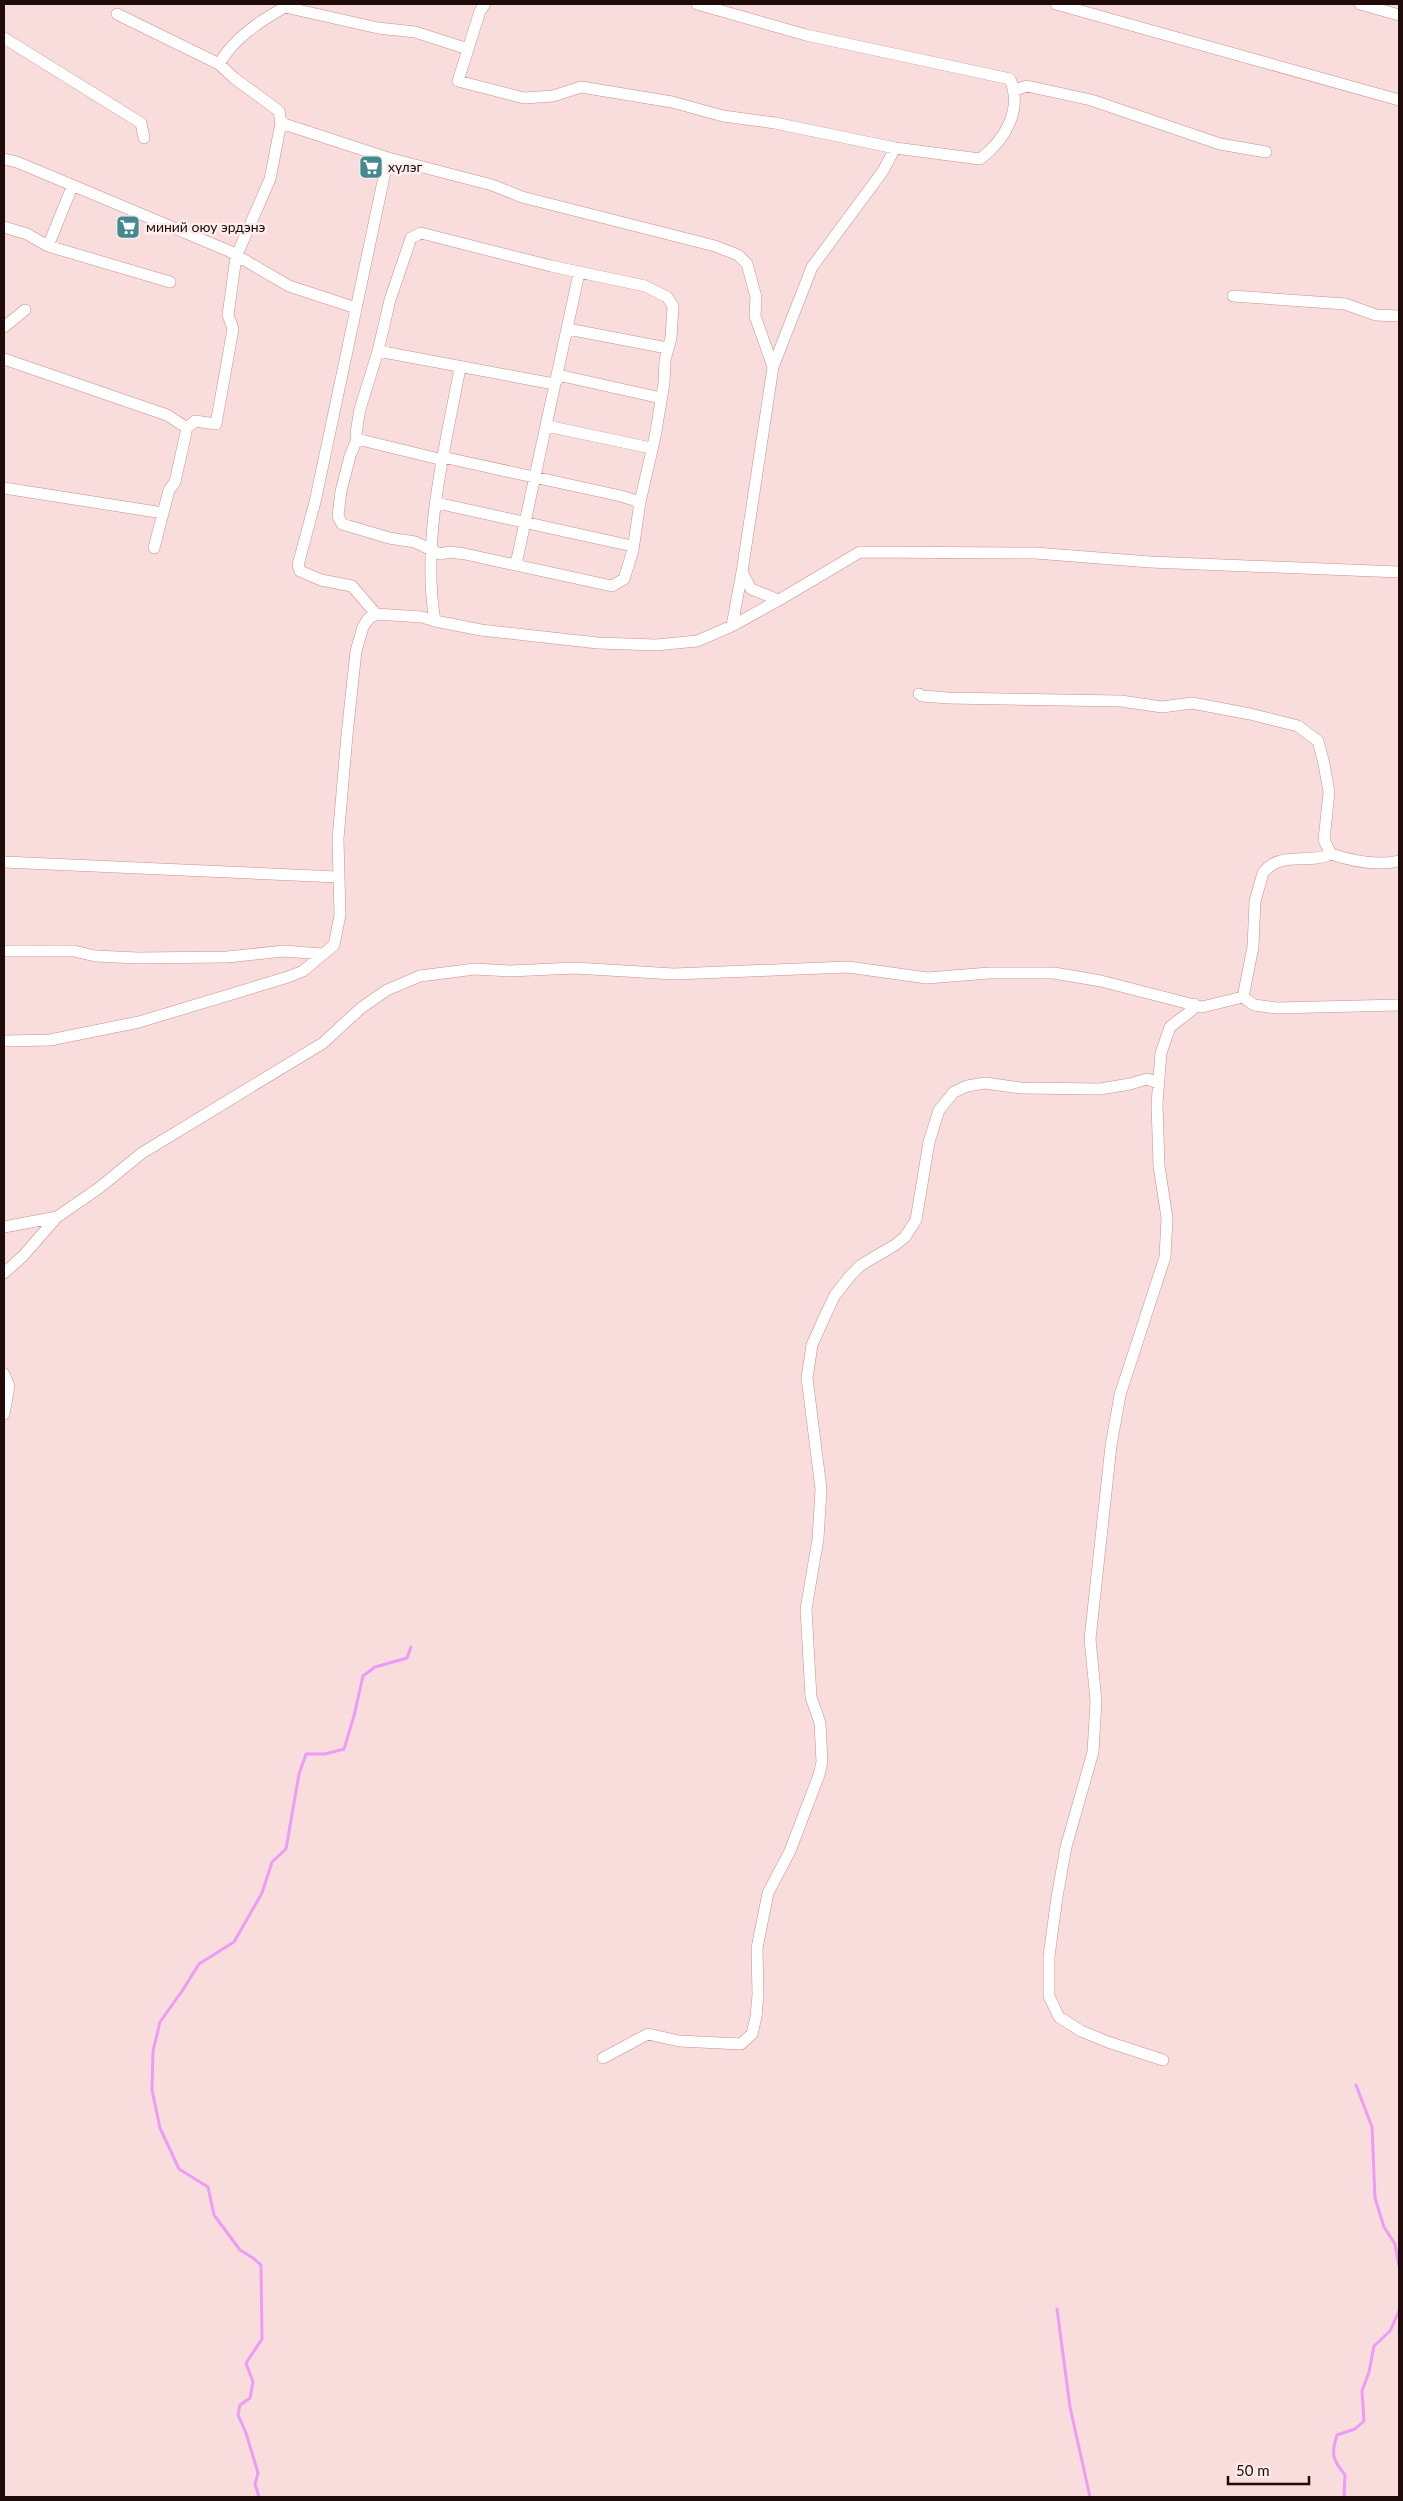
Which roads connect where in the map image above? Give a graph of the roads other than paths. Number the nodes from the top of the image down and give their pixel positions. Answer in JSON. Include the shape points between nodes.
{"nodes":[{"id":1,"x":485,"y":4,"type":"edge"},
{"id":2,"x":697,"y":4,"type":"edge"},
{"id":3,"x":1056,"y":4,"type":"edge"},
{"id":4,"x":1360,"y":4,"type":"edge"},
{"id":5,"x":299,"y":7,"type":"edge"},
{"id":6,"x":117,"y":14,"type":"dead end"},
{"id":7,"x":1399,"y":15,"type":"edge"},
{"id":8,"x":4,"y":38,"type":"edge"},
{"id":9,"x":468,"y":48,"type":"junction"},
{"id":10,"x":220,"y":64,"type":"junction"},
{"id":11,"x":1014,"y":90,"type":"junction"},
{"id":12,"x":1399,"y":100,"type":"edge"},
{"id":13,"x":281,"y":124,"type":"junction"},
{"id":14,"x":144,"y":138,"type":"dead end"},
{"id":15,"x":895,"y":148,"type":"junction"},
{"id":16,"x":1266,"y":152,"type":"dead end"},
{"id":17,"x":4,"y":158,"type":"edge"},
{"id":18,"x":388,"y":158,"type":"junction"},
{"id":19,"x":72,"y":187,"type":"junction"},
{"id":20,"x":4,"y":227,"type":"edge"},
{"id":21,"x":48,"y":246,"type":"junction"},
{"id":22,"x":236,"y":257,"type":"junction"},
{"id":23,"x":580,"y":272,"type":"junction"},
{"id":24,"x":170,"y":282,"type":"dead end"},
{"id":25,"x":1233,"y":296,"type":"dead end"},
{"id":26,"x":356,"y":308,"type":"junction"},
{"id":27,"x":25,"y":310,"type":"dead end"},
{"id":28,"x":1399,"y":316,"type":"edge"},
{"id":29,"x":4,"y":327,"type":"edge"},
{"id":30,"x":568,"y":329,"type":"junction"},
{"id":31,"x":667,"y":348,"type":"junction"},
{"id":32,"x":378,"y":351,"type":"junction"},
{"id":33,"x":4,"y":359,"type":"edge"},
{"id":34,"x":773,"y":366,"type":"junction"},
{"id":35,"x":460,"y":368,"type":"junction"},
{"id":36,"x":557,"y":380,"type":"junction"},
{"id":37,"x":661,"y":398,"type":"junction"},
{"id":38,"x":547,"y":426,"type":"junction"},
{"id":39,"x":187,"y":428,"type":"junction"},
{"id":40,"x":357,"y":439,"type":"junction"},
{"id":41,"x":651,"y":448,"type":"junction"},
{"id":42,"x":443,"y":460,"type":"junction"},
{"id":43,"x":535,"y":477,"type":"junction"},
{"id":44,"x":4,"y":488,"type":"edge"},
{"id":45,"x":640,"y":502,"type":"junction"},
{"id":46,"x":437,"y":503,"type":"junction"},
{"id":47,"x":163,"y":513,"type":"junction"},
{"id":48,"x":526,"y":523,"type":"junction"},
{"id":49,"x":632,"y":546,"type":"junction"},
{"id":50,"x":154,"y":548,"type":"dead end"},
{"id":51,"x":432,"y":551,"type":"junction"},
{"id":52,"x":516,"y":564,"type":"junction"},
{"id":53,"x":742,"y":572,"type":"junction"},
{"id":54,"x":1399,"y":572,"type":"edge"},
{"id":55,"x":779,"y":600,"type":"junction"},
{"id":56,"x":376,"y":614,"type":"junction"},
{"id":57,"x":435,"y":620,"type":"junction"},
{"id":58,"x":732,"y":626,"type":"junction"},
{"id":59,"x":919,"y":694,"type":"dead end"},
{"id":60,"x":1331,"y":854,"type":"junction"},
{"id":61,"x":1399,"y":861,"type":"edge"},
{"id":62,"x":4,"y":862,"type":"edge"},
{"id":63,"x":337,"y":877,"type":"junction"},
{"id":64,"x":4,"y":951,"type":"edge"},
{"id":65,"x":322,"y":954,"type":"junction"},
{"id":66,"x":1243,"y":997,"type":"junction"},
{"id":67,"x":1194,"y":1004,"type":"junction"},
{"id":68,"x":1399,"y":1005,"type":"edge"},
{"id":69,"x":4,"y":1041,"type":"edge"},
{"id":70,"x":1158,"y":1083,"type":"junction"},
{"id":71,"x":57,"y":1217,"type":"junction"},
{"id":72,"x":4,"y":1226,"type":"edge"},
{"id":73,"x":4,"y":1273,"type":"edge"},
{"id":74,"x":4,"y":1374,"type":"edge"},
{"id":75,"x":4,"y":1414,"type":"edge"},
{"id":76,"x":603,"y":2058,"type":"dead end"},
{"id":77,"x":1163,"y":2060,"type":"dead end"}],
"edges":[{"from":1,"to":9,"type":"street"},
{"from":2,"to":11,"type":"street","via":[[806,35],[1010,79]]},
{"from":3,"to":12,"type":"street"},
{"from":4,"to":7,"type":"street"},
{"from":5,"to":9,"type":"street","via":[[378,28],[415,32]]},
{"from":5,"to":10,"type":"street","via":[[285,7],[270,15],[245,34]]},
{"from":6,"to":10,"type":"street"},
{"from":8,"to":14,"type":"street","via":[[141,123]]},
{"from":9,"to":15,"type":"street","via":[[458,81],[500,93],[524,98],[553,96],[581,87],[672,102],[723,116],[775,123]]},
{"from":10,"to":13,"type":"street","via":[[279,111]]},
{"from":11,"to":15,"type":"street","via":[[1012,118],[1008,127],[995,148],[980,159]]},
{"from":11,"to":16,"type":"street","via":[[1036,87],[1090,100],[1220,144]]},
{"from":13,"to":18,"type":"street"},
{"from":13,"to":22,"type":"street","via":[[270,180]]},
{"from":15,"to":34,"type":"street","via":[[883,171],[812,268]]},
{"from":17,"to":19,"type":"street"},
{"from":18,"to":26,"type":"street"},
{"from":18,"to":34,"type":"street","via":[[480,181],[569,210],[715,246],[738,255],[747,264],[756,297],[756,316]]},
{"from":19,"to":21,"type":"street"},
{"from":19,"to":22,"type":"street","via":[[166,223]]},
{"from":20,"to":21,"type":"street","via":[[27,234]]},
{"from":21,"to":24,"type":"street"},
{"from":22,"to":26,"type":"street","via":[[289,286]]},
{"from":22,"to":39,"type":"street","via":[[228,315],[232,328],[216,424],[195,421]]},
{"from":23,"to":30,"type":"street"},
{"from":23,"to":31,"type":"street","via":[[645,286],[667,297],[673,306],[673,316]]},
{"from":23,"to":32,"type":"street","via":[[421,233],[411,238],[390,300]]},
{"from":25,"to":28,"type":"street","via":[[1345,304],[1376,315]]},
{"from":26,"to":56,"type":"street","via":[[315,502],[298,565],[300,571],[321,580],[352,586]]},
{"from":27,"to":29,"type":"street"},
{"from":30,"to":31,"type":"street"},
{"from":30,"to":36,"type":"street"},
{"from":31,"to":37,"type":"street"},
{"from":32,"to":35,"type":"street"},
{"from":32,"to":40,"type":"street","via":[[360,409]]},
{"from":33,"to":39,"type":"street","via":[[167,415]]},
{"from":34,"to":53,"type":"street"},
{"from":35,"to":36,"type":"street","via":[[554,384]]},
{"from":35,"to":42,"type":"street"},
{"from":36,"to":37,"type":"street","via":[[560,376],[567,377]]},
{"from":36,"to":38,"type":"street"},
{"from":37,"to":41,"type":"street"},
{"from":38,"to":41,"type":"street"},
{"from":38,"to":43,"type":"street"},
{"from":39,"to":47,"type":"street","via":[[175,482],[169,490]]},
{"from":40,"to":42,"type":"street"},
{"from":40,"to":51,"type":"street","via":[[341,492],[338,516],[342,524],[415,542]]},
{"from":41,"to":45,"type":"street"},
{"from":42,"to":43,"type":"street","via":[[447,458]]},
{"from":42,"to":46,"type":"street"},
{"from":43,"to":45,"type":"street"},
{"from":43,"to":48,"type":"street"},
{"from":44,"to":47,"type":"street"},
{"from":45,"to":49,"type":"street"},
{"from":46,"to":48,"type":"street"},
{"from":46,"to":51,"type":"street"},
{"from":47,"to":50,"type":"street"},
{"from":48,"to":49,"type":"street"},
{"from":48,"to":52,"type":"street"},
{"from":49,"to":52,"type":"street","via":[[624,580],[612,586]]},
{"from":51,"to":52,"type":"street"},
{"from":51,"to":57,"type":"street","via":[[431,600]]},
{"from":53,"to":55,"type":"street","via":[[751,589]]},
{"from":53,"to":58,"type":"street"},
{"from":54,"to":55,"type":"street","via":[[1150,562],[1035,553],[860,552]]},
{"from":55,"to":58,"type":"street"},
{"from":56,"to":57,"type":"street"},
{"from":56,"to":63,"type":"street","via":[[363,626],[356,651]]},
{"from":57,"to":58,"type":"street","via":[[502,633],[598,643],[656,645],[697,641]]},
{"from":59,"to":60,"type":"street","via":[[948,698],[1121,701],[1162,707],[1192,703],[1298,726],[1318,741],[1324,764],[1329,792],[1324,840]]},
{"from":60,"to":61,"type":"street","via":[[1359,862]]},
{"from":60,"to":66,"type":"street","via":[[1320,859],[1283,859],[1263,872],[1255,901],[1253,947]]},
{"from":62,"to":63,"type":"street"},
{"from":63,"to":65,"type":"street","via":[[340,904],[336,942]]},
{"from":64,"to":65,"type":"street","via":[[74,951],[95,956],[138,958],[228,957],[284,951]]},
{"from":65,"to":69,"type":"street","via":[[303,971],[288,977],[158,1017],[57,1039]]},
{"from":66,"to":67,"type":"street","via":[[1202,1007]]},
{"from":66,"to":68,"type":"street","via":[[1254,1006],[1278,1008]]},
{"from":67,"to":70,"type":"street","via":[[1192,1010],[1170,1027],[1161,1053]]},
{"from":67,"to":71,"type":"street","via":[[1054,973],[989,973],[927,978],[848,967],[674,974],[575,968],[475,969],[420,976],[387,990],[361,1008],[323,1044],[142,1153]]},
{"from":70,"to":76,"type":"street","via":[[1147,1079],[1100,1089],[1021,1088],[986,1083],[954,1092],[939,1110],[924,1159],[916,1220],[895,1245],[860,1266],[841,1286],[824,1316],[808,1362],[807,1392],[822,1502],[806,1608],[811,1697],[820,1724],[822,1762],[790,1851],[768,1893],[757,1948],[758,1995],[752,2034],[741,2044],[679,2041],[648,2034]]},
{"from":70,"to":77,"type":"street","via":[[1159,1166],[1168,1218],[1166,1248],[1159,1279],[1120,1395],[1111,1446],[1090,1639],[1096,1701],[1093,1752],[1056,1897],[1049,1996],[1059,2017],[1081,2031]]},
{"from":71,"to":72,"type":"street"},
{"from":71,"to":73,"type":"street"},
{"from":74,"to":75,"type":"street","via":[[8,1386]]}]}
